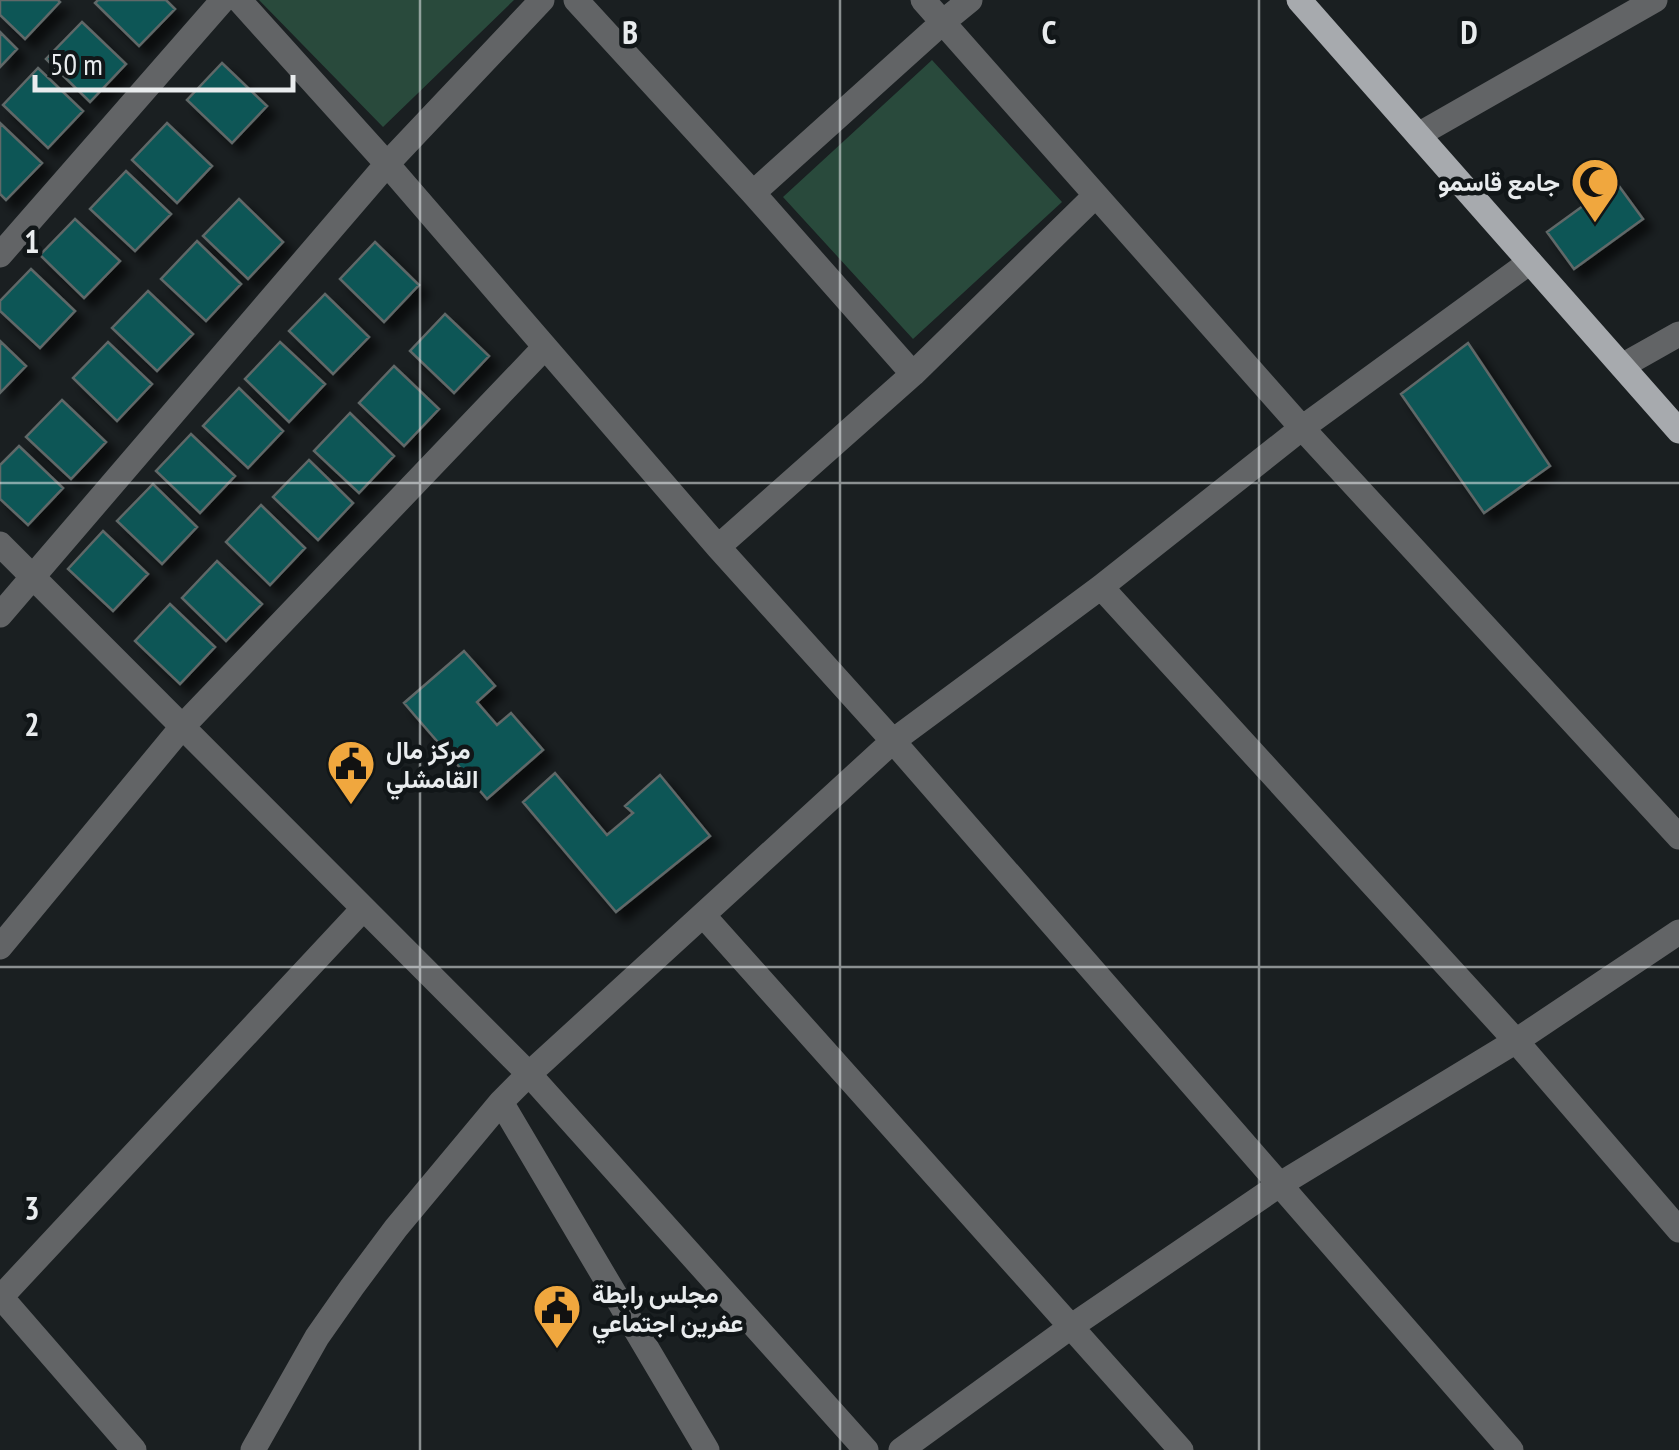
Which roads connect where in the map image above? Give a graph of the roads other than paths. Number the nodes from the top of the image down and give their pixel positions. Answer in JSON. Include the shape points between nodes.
{"nodes":[{"id":1,"x":223,"y":0,"type":"edge"},
{"id":2,"x":239,"y":0,"type":"edge"},
{"id":3,"x":542,"y":0,"type":"edge"},
{"id":4,"x":576,"y":0,"type":"edge"},
{"id":5,"x":923,"y":0,"type":"edge"},
{"id":6,"x":970,"y":0,"type":"edge"},
{"id":7,"x":1299,"y":0,"type":"edge"},
{"id":8,"x":1655,"y":0,"type":"edge"},
{"id":9,"x":943,"y":22,"type":"junction"},
{"id":10,"x":1418,"y":135,"type":"junction"},
{"id":11,"x":387,"y":164,"type":"junction"},
{"id":12,"x":753,"y":193,"type":"junction"},
{"id":13,"x":1095,"y":196,"type":"junction"},
{"id":14,"x":0,"y":255,"type":"edge"},
{"id":15,"x":1530,"y":262,"type":"junction"},
{"id":16,"x":1679,"y":334,"type":"edge"},
{"id":17,"x":545,"y":346,"type":"junction"},
{"id":18,"x":1622,"y":366,"type":"junction"},
{"id":19,"x":913,"y":374,"type":"junction"},
{"id":20,"x":1302,"y":428,"type":"junction"},
{"id":21,"x":1679,"y":431,"type":"edge"},
{"id":22,"x":0,"y":544,"type":"edge"},
{"id":23,"x":718,"y":546,"type":"junction"},
{"id":24,"x":33,"y":578,"type":"junction"},
{"id":25,"x":1101,"y":586,"type":"junction"},
{"id":26,"x":0,"y":615,"type":"edge"},
{"id":27,"x":182,"y":727,"type":"junction"},
{"id":28,"x":893,"y":741,"type":"junction"},
{"id":29,"x":1679,"y":837,"type":"edge"},
{"id":30,"x":363,"y":909,"type":"junction"},
{"id":31,"x":703,"y":914,"type":"junction"},
{"id":32,"x":1679,"y":932,"type":"edge"},
{"id":33,"x":0,"y":946,"type":"edge"},
{"id":34,"x":1516,"y":1041,"type":"junction"},
{"id":35,"x":529,"y":1074,"type":"junction"},
{"id":36,"x":501,"y":1102,"type":"junction"},
{"id":37,"x":1278,"y":1185,"type":"junction"},
{"id":38,"x":1679,"y":1230,"type":"edge"},
{"id":39,"x":0,"y":1296,"type":"edge"},
{"id":40,"x":1072,"y":1326,"type":"junction"},
{"id":41,"x":134,"y":1450,"type":"edge"},
{"id":42,"x":252,"y":1450,"type":"edge"},
{"id":43,"x":707,"y":1450,"type":"edge"},
{"id":44,"x":866,"y":1450,"type":"edge"},
{"id":45,"x":900,"y":1450,"type":"edge"},
{"id":46,"x":1180,"y":1450,"type":"edge"},
{"id":47,"x":1512,"y":1450,"type":"edge"}],
"edges":[{"from":1,"to":14,"type":"street"},
{"from":2,"to":11,"type":"street"},
{"from":3,"to":11,"type":"street"},
{"from":4,"to":12,"type":"street"},
{"from":5,"to":9,"type":"street"},
{"from":6,"to":9,"type":"street"},
{"from":7,"to":10,"type":"main road"},
{"from":8,"to":10,"type":"street"},
{"from":9,"to":12,"type":"street"},
{"from":9,"to":13,"type":"street"},
{"from":10,"to":15,"type":"main road"},
{"from":11,"to":17,"type":"street"},
{"from":11,"to":24,"type":"street"},
{"from":12,"to":19,"type":"street"},
{"from":13,"to":19,"type":"street"},
{"from":13,"to":20,"type":"street"},
{"from":15,"to":18,"type":"main road"},
{"from":15,"to":20,"type":"street"},
{"from":16,"to":18,"type":"street"},
{"from":17,"to":23,"type":"street"},
{"from":17,"to":27,"type":"street"},
{"from":18,"to":21,"type":"main road"},
{"from":19,"to":23,"type":"street"},
{"from":20,"to":25,"type":"street"},
{"from":20,"to":29,"type":"street"},
{"from":22,"to":24,"type":"street"},
{"from":23,"to":28,"type":"street"},
{"from":24,"to":26,"type":"street"},
{"from":24,"to":27,"type":"street"},
{"from":25,"to":28,"type":"street"},
{"from":25,"to":34,"type":"street"},
{"from":27,"to":30,"type":"street"},
{"from":27,"to":33,"type":"street"},
{"from":28,"to":31,"type":"street"},
{"from":28,"to":37,"type":"street"},
{"from":30,"to":35,"type":"street"},
{"from":30,"to":39,"type":"street"},
{"from":31,"to":35,"type":"street"},
{"from":31,"to":40,"type":"street"},
{"from":32,"to":34,"type":"street"},
{"from":34,"to":37,"type":"street"},
{"from":34,"to":38,"type":"street"},
{"from":35,"to":36,"type":"street"},
{"from":35,"to":44,"type":"street"},
{"from":36,"to":42,"type":"street","via":[[317,1337]]},
{"from":36,"to":43,"type":"street"},
{"from":37,"to":40,"type":"street"},
{"from":37,"to":47,"type":"street"},
{"from":39,"to":41,"type":"street"},
{"from":40,"to":45,"type":"street"},
{"from":40,"to":46,"type":"street"}]}
